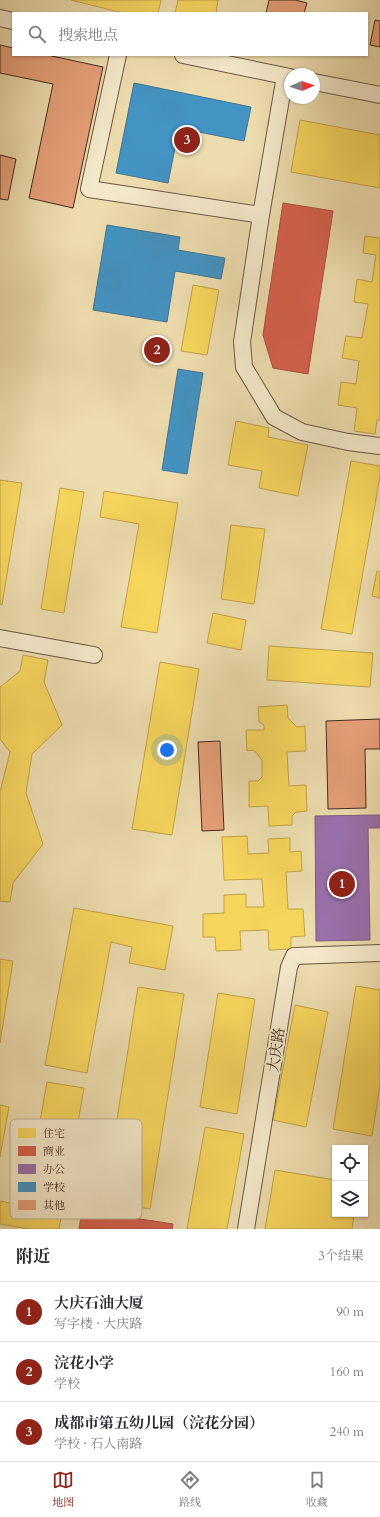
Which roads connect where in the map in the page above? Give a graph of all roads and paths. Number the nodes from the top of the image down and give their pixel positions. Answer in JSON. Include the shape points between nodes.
{"nodes":[{"id":1,"x":0,"y":18,"type":"edge"},
{"id":2,"x":12,"y":21,"type":"edge"},
{"id":3,"x":118,"y":56,"type":"edge"},
{"id":4,"x":188,"y":56,"type":"edge"},
{"id":5,"x":284,"y":75,"type":"edge"},
{"id":6,"x":320,"y":83,"type":"edge"},
{"id":7,"x":284,"y":92,"type":"edge"},
{"id":8,"x":380,"y":95,"type":"edge"},
{"id":9,"x":261,"y":215,"type":"junction"},
{"id":10,"x":380,"y":446,"type":"edge"},
{"id":11,"x":0,"y":638,"type":"edge"},
{"id":12,"x":94,"y":655,"type":"dead end"},
{"id":13,"x":380,"y":953,"type":"edge"},
{"id":14,"x":246,"y":1229,"type":"edge"}],
"edges":[{"from":1,"to":2,"type":"street"},
{"from":3,"to":9,"type":"street","via":[[89,189]]},
{"from":4,"to":5,"type":"street"},
{"from":6,"to":8,"type":"street"},
{"from":7,"to":9,"type":"street"},
{"from":9,"to":10,"type":"street","via":[[242,342],[244,367],[274,417],[302,432]]},
{"from":11,"to":12,"type":"street"},
{"from":13,"to":14,"type":"street","name":"大庆路","via":[[294,956],[289,967]]}]}
